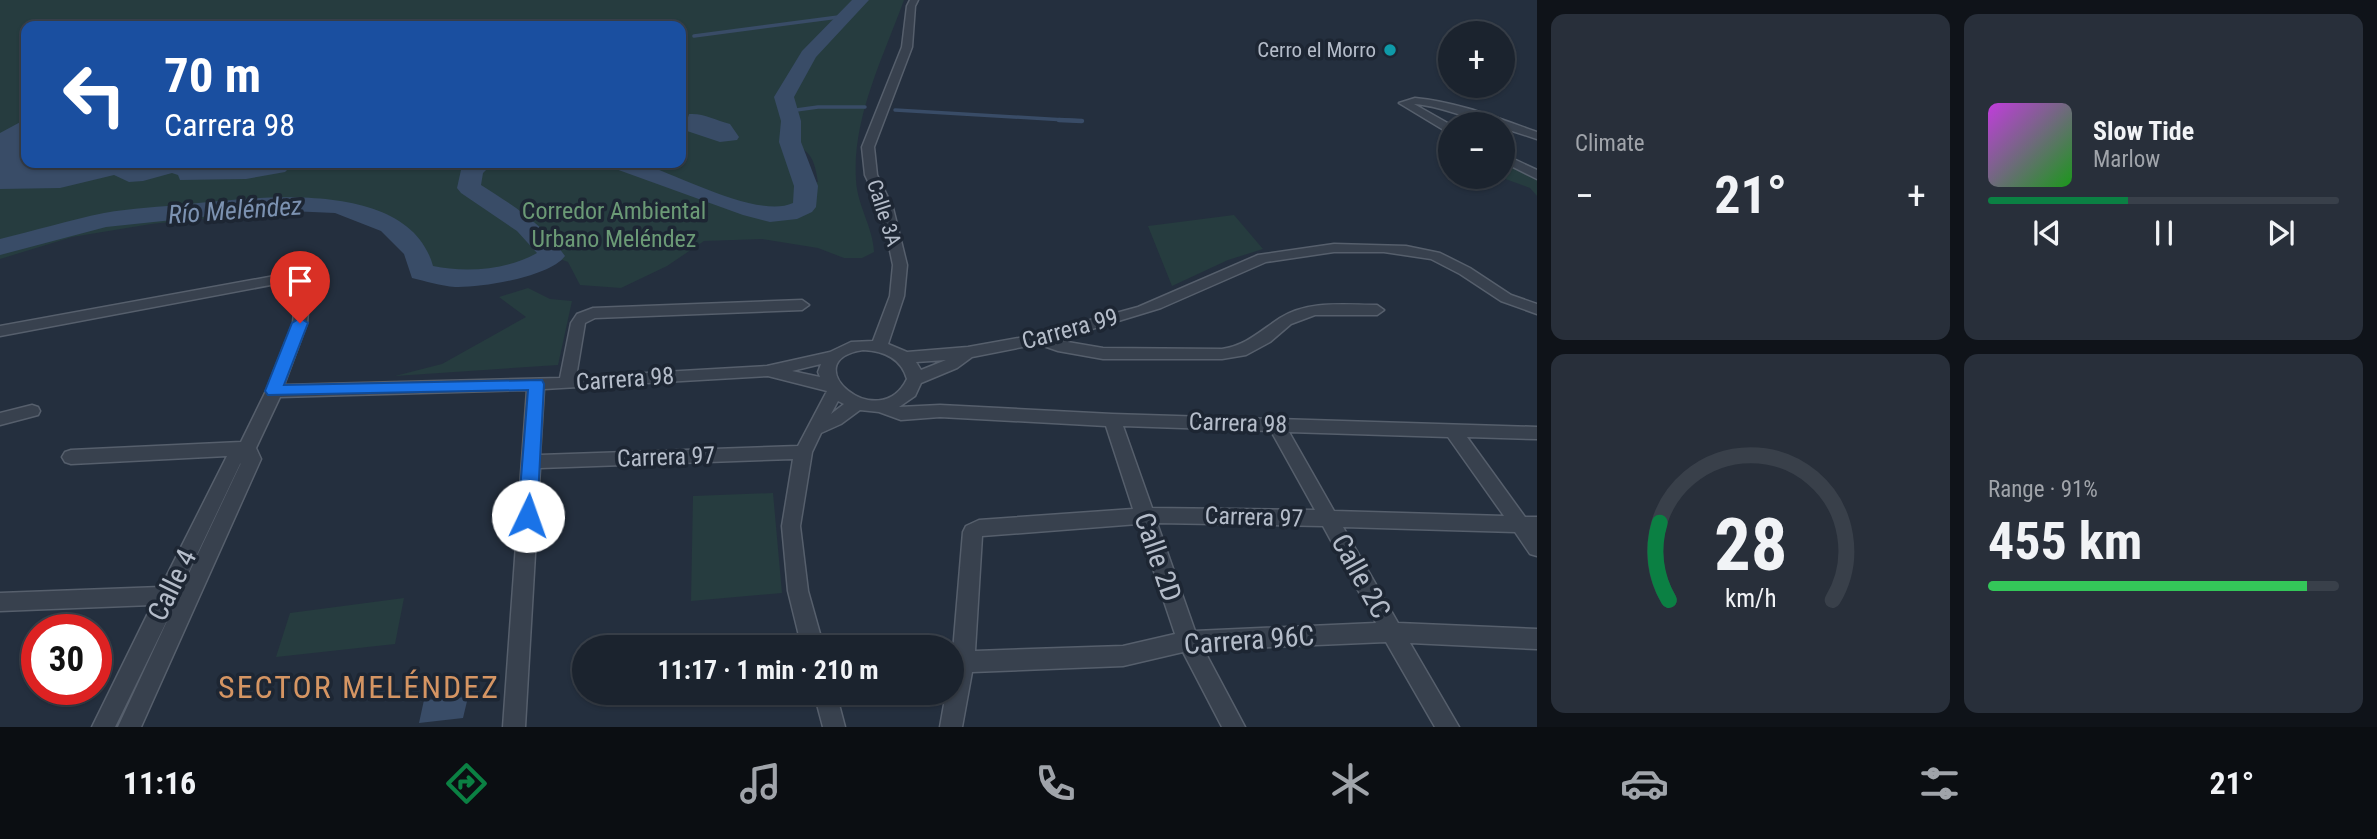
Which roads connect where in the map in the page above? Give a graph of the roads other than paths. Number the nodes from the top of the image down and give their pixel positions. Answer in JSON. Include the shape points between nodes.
{"nodes":[{"id":1,"x":914,"y":0,"type":"edge"},
{"id":2,"x":1467,"y":112,"type":"edge"},
{"id":3,"x":1438,"y":123,"type":"edge"},
{"id":4,"x":1515,"y":128,"type":"edge"},
{"id":5,"x":1537,"y":136,"type":"edge"},
{"id":6,"x":1515,"y":163,"type":"edge"},
{"id":7,"x":1537,"y":175,"type":"edge"},
{"id":8,"x":802,"y":305,"type":"dead end"},
{"id":9,"x":1537,"y":309,"type":"edge"},
{"id":10,"x":1377,"y":310,"type":"dead end"},
{"id":11,"x":0,"y":331,"type":"edge"},
{"id":12,"x":1040,"y":339,"type":"junction"},
{"id":13,"x":879,"y":346,"type":"junction"},
{"id":14,"x":966,"y":353,"type":"junction"},
{"id":15,"x":834,"y":356,"type":"junction"},
{"id":16,"x":905,"y":358,"type":"junction"},
{"id":17,"x":766,"y":370,"type":"junction"},
{"id":18,"x":567,"y":383,"type":"junction"},
{"id":19,"x":536,"y":384,"type":"junction"},
{"id":20,"x":912,"y":386,"type":"junction"},
{"id":21,"x":833,"y":388,"type":"junction"},
{"id":22,"x":274,"y":391,"type":"junction"},
{"id":23,"x":857,"y":403,"type":"junction"},
{"id":24,"x":879,"y":405,"type":"junction"},
{"id":25,"x":32,"y":411,"type":"dead end"},
{"id":26,"x":940,"y":411,"type":"junction"},
{"id":27,"x":0,"y":419,"type":"edge"},
{"id":28,"x":1112,"y":420,"type":"junction"},
{"id":29,"x":1276,"y":424,"type":"junction"},
{"id":30,"x":818,"y":428,"type":"junction"},
{"id":31,"x":1454,"y":432,"type":"junction"},
{"id":32,"x":1537,"y":433,"type":"edge"},
{"id":33,"x":247,"y":448,"type":"junction"},
{"id":34,"x":803,"y":452,"type":"junction"},
{"id":35,"x":71,"y":457,"type":"dead end"},
{"id":36,"x":530,"y":462,"type":"junction"},
{"id":37,"x":1144,"y":516,"type":"junction"},
{"id":38,"x":1330,"y":520,"type":"junction"},
{"id":39,"x":1530,"y":525,"type":"edge"},
{"id":40,"x":1537,"y":548,"type":"edge"},
{"id":41,"x":190,"y":594,"type":"junction"},
{"id":42,"x":167,"y":595,"type":"junction"},
{"id":43,"x":0,"y":602,"type":"edge"},
{"id":44,"x":1392,"y":632,"type":"junction"},
{"id":45,"x":810,"y":635,"type":"edge"},
{"id":46,"x":1537,"y":639,"type":"edge"},
{"id":47,"x":1188,"y":641,"type":"junction"},
{"id":48,"x":964,"y":648,"type":"edge"},
{"id":49,"x":964,"y":663,"type":"edge"},
{"id":50,"x":828,"y":705,"type":"edge"},
{"id":51,"x":955,"y":705,"type":"edge"},
{"id":52,"x":103,"y":727,"type":"edge"},
{"id":53,"x":129,"y":727,"type":"edge"},
{"id":54,"x":514,"y":727,"type":"edge"},
{"id":55,"x":834,"y":727,"type":"edge"},
{"id":56,"x":951,"y":727,"type":"edge"},
{"id":57,"x":1234,"y":727,"type":"edge"},
{"id":58,"x":1448,"y":727,"type":"edge"}],
"edges":[{"from":1,"to":13,"type":"street","name":"Calle 3A","via":[[907,47],[868,147],[871,175],[887,208],[900,265],[897,296]]},
{"from":2,"to":3,"type":"street","via":[[1418,101],[1404,103]]},
{"from":4,"to":5,"type":"street"},
{"from":6,"to":7,"type":"street"},
{"from":8,"to":18,"type":"street","via":[[593,313],[578,323]]},
{"from":9,"to":12,"type":"street","name":"Carrera 99","via":[[1504,298],[1470,271],[1445,259],[1396,248],[1318,251],[1247,263],[1173,299]]},
{"from":10,"to":12,"type":"street","via":[[1313,310],[1286,321],[1241,351],[1222,354],[1080,353]]},
{"from":11,"to":22,"type":"street","name":"Calle 4","via":[[296,276],[304,278],[300,323]]},
{"from":12,"to":14,"type":"street","name":"Carrera 99"},
{"from":13,"to":15,"type":"street","via":[[854,347]]},
{"from":13,"to":16,"type":"street"},
{"from":14,"to":16,"type":"street","name":"Carrera 99"},
{"from":14,"to":20,"type":"street","name":"Carrera 99"},
{"from":15,"to":17,"type":"street","name":"Carrera 98"},
{"from":15,"to":21,"type":"street","via":[[827,369]]},
{"from":16,"to":20,"type":"street","via":[[912,368]]},
{"from":17,"to":18,"type":"street","name":"Carrera 98"},
{"from":17,"to":21,"type":"street","name":"Carrera 98"},
{"from":18,"to":19,"type":"street","name":"Carrera 98"},
{"from":19,"to":22,"type":"street","name":"Carrera 98"},
{"from":19,"to":36,"type":"street"},
{"from":20,"to":24,"type":"street","via":[[894,402]]},
{"from":20,"to":26,"type":"street","name":"Carrera 98"},
{"from":21,"to":23,"type":"street"},
{"from":21,"to":30,"type":"street"},
{"from":22,"to":33,"type":"street","name":"Calle 4"},
{"from":23,"to":24,"type":"street"},
{"from":23,"to":30,"type":"street"},
{"from":24,"to":26,"type":"street","name":"Carrera 98","via":[[901,414]]},
{"from":25,"to":27,"type":"street"},
{"from":26,"to":28,"type":"street","name":"Carrera 98"},
{"from":28,"to":29,"type":"street","name":"Carrera 98"},
{"from":28,"to":37,"type":"street","name":"Calle 2D"},
{"from":29,"to":31,"type":"street","name":"Carrera 98"},
{"from":29,"to":38,"type":"street","name":"Calle 2C"},
{"from":30,"to":34,"type":"street"},
{"from":31,"to":32,"type":"street","name":"Carrera 98"},
{"from":31,"to":39,"type":"street"},
{"from":33,"to":35,"type":"street"},
{"from":33,"to":41,"type":"street","name":"Calle 4","via":[[252,459]]},
{"from":33,"to":42,"type":"street","name":"Calle 4","via":[[233,460]]},
{"from":34,"to":36,"type":"street","name":"Carrera 97"},
{"from":34,"to":45,"type":"street","via":[[791,526],[798,592]]},
{"from":36,"to":54,"type":"street"},
{"from":37,"to":38,"type":"street","name":"Carrera 97"},
{"from":37,"to":47,"type":"street","name":"Calle 2D"},
{"from":37,"to":48,"type":"street","name":"Carrera 97","via":[[972,532]]},
{"from":38,"to":39,"type":"street","name":"Carrera 97"},
{"from":38,"to":44,"type":"street","name":"Calle 2C"},
{"from":39,"to":40,"type":"street"},
{"from":41,"to":42,"type":"street"},
{"from":41,"to":53,"type":"street","name":"Calle 4"},
{"from":42,"to":43,"type":"street"},
{"from":42,"to":52,"type":"street","name":"Calle 4"},
{"from":44,"to":46,"type":"street","name":"Carrera 96C"},
{"from":44,"to":47,"type":"street","name":"Carrera 96C"},
{"from":44,"to":58,"type":"street","name":"Calle 2C"},
{"from":47,"to":49,"type":"street","name":"Carrera 96C","via":[[1123,656]]},
{"from":47,"to":57,"type":"street","name":"Calle 2D"},
{"from":50,"to":55,"type":"street"},
{"from":51,"to":56,"type":"street"}]}
